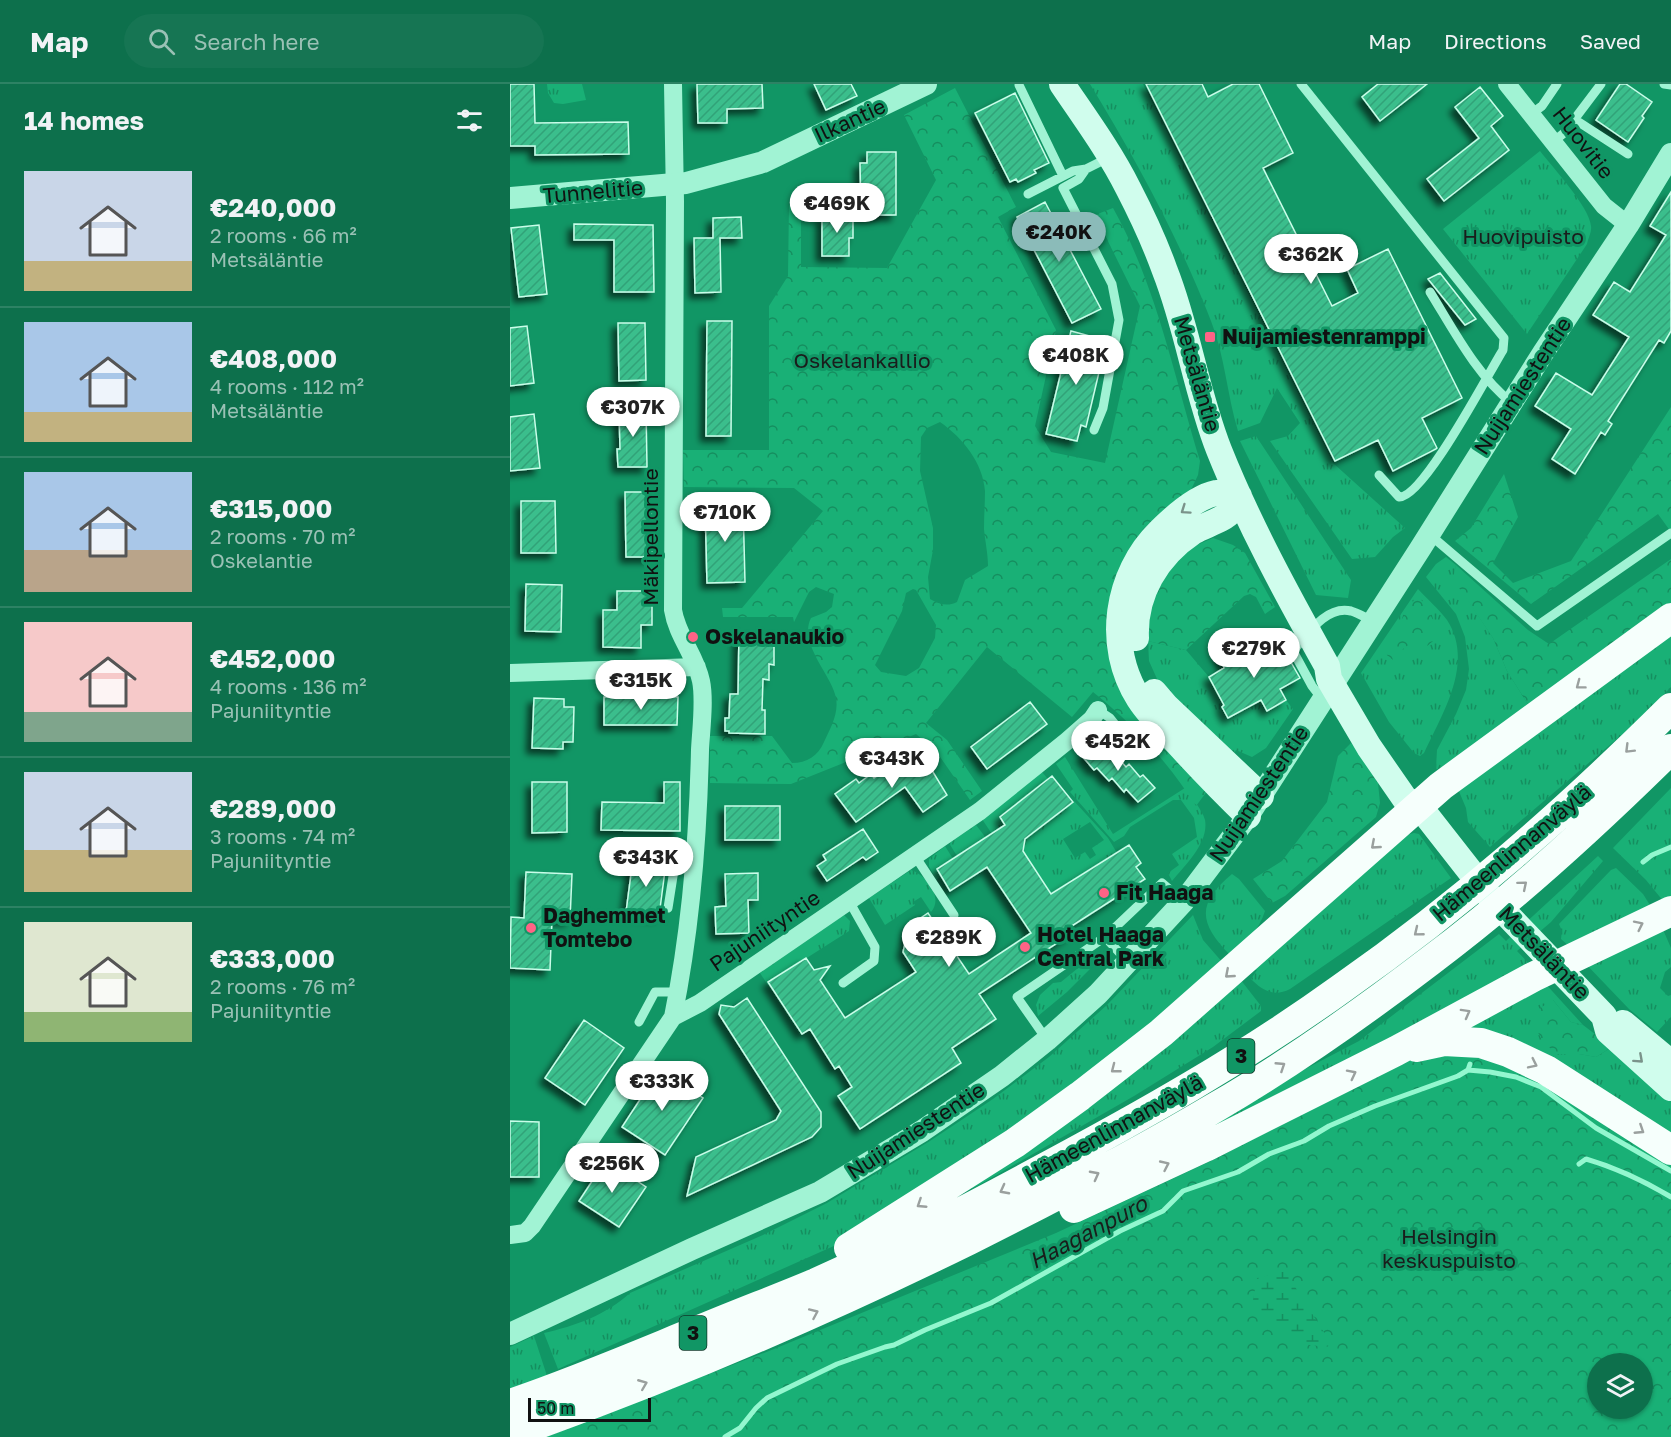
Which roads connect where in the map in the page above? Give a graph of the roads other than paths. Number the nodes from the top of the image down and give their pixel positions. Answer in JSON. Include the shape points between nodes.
{"nodes":[{"id":1,"x":673,"y":84,"type":"edge"},
{"id":2,"x":926,"y":84,"type":"edge"},
{"id":3,"x":1062,"y":84,"type":"edge"},
{"id":4,"x":1301,"y":84,"type":"edge"},
{"id":5,"x":1507,"y":84,"type":"edge"},
{"id":6,"x":1557,"y":84,"type":"edge"},
{"id":7,"x":1601,"y":84,"type":"edge"},
{"id":8,"x":1664,"y":84,"type":"edge"},
{"id":9,"x":1671,"y":85,"type":"edge"},
{"id":10,"x":1018,"y":86,"type":"dead end"},
{"id":11,"x":1531,"y":114,"type":"junction"},
{"id":12,"x":1575,"y":119,"type":"junction"},
{"id":13,"x":1553,"y":142,"type":"junction"},
{"id":14,"x":1628,"y":154,"type":"dead end"},
{"id":15,"x":1671,"y":154,"type":"edge"},
{"id":16,"x":1110,"y":157,"type":"junction"},
{"id":17,"x":1086,"y":169,"type":"junction"},
{"id":18,"x":1063,"y":176,"type":"junction"},
{"id":19,"x":675,"y":185,"type":"junction"},
{"id":20,"x":1028,"y":194,"type":"dead end"},
{"id":21,"x":510,"y":198,"type":"edge"},
{"id":22,"x":1628,"y":225,"type":"junction"},
{"id":23,"x":1430,"y":292,"type":"dead end"},
{"id":24,"x":1485,"y":378,"type":"junction"},
{"id":25,"x":1512,"y":403,"type":"junction"},
{"id":26,"x":1094,"y":430,"type":"dead end"},
{"id":27,"x":1379,"y":475,"type":"dead end"},
{"id":28,"x":1239,"y":496,"type":"junction"},
{"id":29,"x":1671,"y":533,"type":"edge"},
{"id":30,"x":1429,"y":534,"type":"junction"},
{"id":31,"x":1671,"y":618,"type":"edge"},
{"id":32,"x":1373,"y":621,"type":"junction"},
{"id":33,"x":697,"y":667,"type":"junction"},
{"id":34,"x":510,"y":673,"type":"edge"},
{"id":35,"x":1322,"y":699,"type":"junction"},
{"id":36,"x":1671,"y":708,"type":"edge"},
{"id":37,"x":1098,"y":710,"type":"joint"},
{"id":38,"x":1134,"y":748,"type":"dead end"},
{"id":39,"x":1671,"y":749,"type":"edge"},
{"id":40,"x":1254,"y":806,"type":"junction"},
{"id":41,"x":1425,"y":815,"type":"junction"},
{"id":42,"x":915,"y":856,"type":"junction"},
{"id":43,"x":694,"y":865,"type":"junction"},
{"id":44,"x":849,"y":901,"type":"junction"},
{"id":45,"x":1184,"y":902,"type":"junction"},
{"id":46,"x":668,"y":908,"type":"dead end"},
{"id":47,"x":1671,"y":910,"type":"edge"},
{"id":48,"x":954,"y":915,"type":"dead end"},
{"id":49,"x":1105,"y":937,"type":"junction"},
{"id":50,"x":1129,"y":962,"type":"junction"},
{"id":51,"x":843,"y":983,"type":"dead end"},
{"id":52,"x":678,"y":992,"type":"junction"},
{"id":53,"x":1604,"y":1016,"type":"junction"},
{"id":54,"x":673,"y":1017,"type":"junction"},
{"id":55,"x":639,"y":1022,"type":"dead end"},
{"id":56,"x":1047,"y":1040,"type":"junction"},
{"id":57,"x":1396,"y":1051,"type":"junction"},
{"id":58,"x":1671,"y":1063,"type":"edge"},
{"id":59,"x":1671,"y":1088,"type":"edge"},
{"id":60,"x":1671,"y":1150,"type":"edge"},
{"id":61,"x":510,"y":1235,"type":"edge"},
{"id":62,"x":911,"y":1268,"type":"junction"},
{"id":63,"x":748,"y":1310,"type":"junction"},
{"id":64,"x":510,"y":1334,"type":"edge"},
{"id":65,"x":510,"y":1404,"type":"edge"},
{"id":66,"x":510,"y":1434,"type":"edge"}],
"edges":[{"from":1,"to":19,"type":"street","name":"Mäkipellontie"},
{"from":2,"to":19,"type":"street","name":"Ilkantie","via":[[764,162]]},
{"from":3,"to":16,"type":"main road","name":"Metsäläntie"},
{"from":4,"to":24,"type":"lane","via":[[1504,338],[1503,350]]},
{"from":5,"to":11,"type":"street","name":"Huovitie"},
{"from":6,"to":11,"type":"lane","via":[[1542,106]]},
{"from":7,"to":12,"type":"lane"},
{"from":8,"to":9,"type":"lane"},
{"from":10,"to":18,"type":"lane"},
{"from":11,"to":13,"type":"street","name":"Huovitie"},
{"from":12,"to":13,"type":"lane"},
{"from":12,"to":14,"type":"lane"},
{"from":13,"to":22,"type":"street","name":"Huovitie","via":[[1604,206]]},
{"from":15,"to":22,"type":"street","name":"Nuijamiestentie"},
{"from":16,"to":17,"type":"lane"},
{"from":16,"to":28,"type":"main road","name":"Metsäläntie","via":[[1166,272],[1206,410]]},
{"from":17,"to":18,"type":"lane"},
{"from":17,"to":26,"type":"lane","via":[[1079,179],[1063,188],[1112,284],[1119,320],[1103,408]]},
{"from":18,"to":20,"type":"lane"},
{"from":19,"to":21,"type":"street","name":"Tunnelitie"},
{"from":19,"to":33,"type":"street","name":"Mäkipellontie","via":[[673,610],[675,625]]},
{"from":22,"to":25,"type":"street","name":"Nuijamiestentie"},
{"from":23,"to":24,"type":"lane"},
{"from":24,"to":25,"type":"lane"},
{"from":24,"to":27,"type":"lane","via":[[1445,449],[1413,492],[1398,498]]},
{"from":25,"to":30,"type":"street","name":"Nuijamiestentie"},
{"from":28,"to":40,"type":"main road","via":[[1229,514],[1176,544],[1156,568],[1138,606],[1136,641],[1141,665],[1158,697]]},
{"from":28,"to":41,"type":"main road","name":"Metsäläntie","via":[[1327,666],[1343,676],[1405,799]]},
{"from":29,"to":30,"type":"lane","via":[[1537,626]]},
{"from":30,"to":32,"type":"street","name":"Nuijamiestentie"},
{"from":31,"to":41,"type":"highway","one_way":true,"via":[[1441,786]]},
{"from":32,"to":35,"type":"street","name":"Nuijamiestentie"},
{"from":32,"to":35,"type":"lane","via":[[1349,611],[1337,611],[1322,620],[1290,653]]},
{"from":33,"to":34,"type":"street"},
{"from":33,"to":43,"type":"street","name":"Mäkipellontie","via":[[702,687]]},
{"from":35,"to":40,"type":"street","name":"Nuijamiestentie"},
{"from":36,"to":63,"type":"highway","name":"Hämeenlinnanväylä","number":"3","one_way":true,"via":[[1510,858],[1411,938],[1284,1029],[1104,1137],[957,1215]]},
{"from":37,"to":38,"type":"lane","via":[[1110,718]]},
{"from":37,"to":42,"type":"street","name":"Pajuniityntie","via":[[980,811]]},
{"from":62,"to":39,"type":"highway","name":"Hämeenlinnanväylä","number":"3","one_way":true,"via":[[1118,1163],[1296,1056],[1432,960],[1579,837]]},
{"from":40,"to":45,"type":"street","name":"Nuijamiestentie"},
{"from":41,"to":53,"type":"main road","name":"Metsäläntie","via":[[1491,898]]},
{"from":41,"to":63,"type":"highway","one_way":true,"via":[[1080,1096],[887,1226]]},
{"from":42,"to":44,"type":"street","name":"Pajuniityntie"},
{"from":42,"to":48,"type":"lane"},
{"from":43,"to":46,"type":"lane","via":[[674,870]]},
{"from":43,"to":52,"type":"street","name":"Mäkipellontie","via":[[689,930]]},
{"from":44,"to":51,"type":"lane","via":[[875,953],[874,961]]},
{"from":44,"to":54,"type":"street","name":"Pajuniityntie"},
{"from":45,"to":49,"type":"lane","via":[[1162,883]]},
{"from":45,"to":50,"type":"street","name":"Nuijamiestentie"},
{"from":57,"to":47,"type":"highway","one_way":true,"via":[[1533,977]]},
{"from":49,"to":50,"type":"lane"},
{"from":49,"to":56,"type":"lane","via":[[1017,998]]},
{"from":50,"to":56,"type":"street","name":"Nuijamiestentie"},
{"from":52,"to":54,"type":"street","name":"Mäkipellontie"},
{"from":52,"to":55,"type":"lane","via":[[654,992]]},
{"from":53,"to":58,"type":"main road","name":"Metsäläntie","via":[[1619,1019]]},
{"from":53,"to":59,"type":"main road","name":"Metsäläntie","one_way":true,"via":[[1608,1030]]},
{"from":54,"to":61,"type":"street","name":"Pajuniityntie","via":[[532,1226],[525,1233]]},
{"from":56,"to":64,"type":"street","name":"Nuijamiestentie","via":[[922,1131],[820,1192]]},
{"from":57,"to":60,"type":"highway","one_way":true,"via":[[1444,1041],[1481,1043],[1508,1052],[1546,1071]]},
{"from":62,"to":57,"type":"highway","one_way":true,"via":[[1018,1235]]},
{"from":66,"to":62,"type":"highway","name":"Hämeenlinnanväylä","number":"3","one_way":true,"via":[[762,1336]]},
{"from":63,"to":65,"type":"highway","name":"Hämeenlinnanväylä","number":"3"}]}
